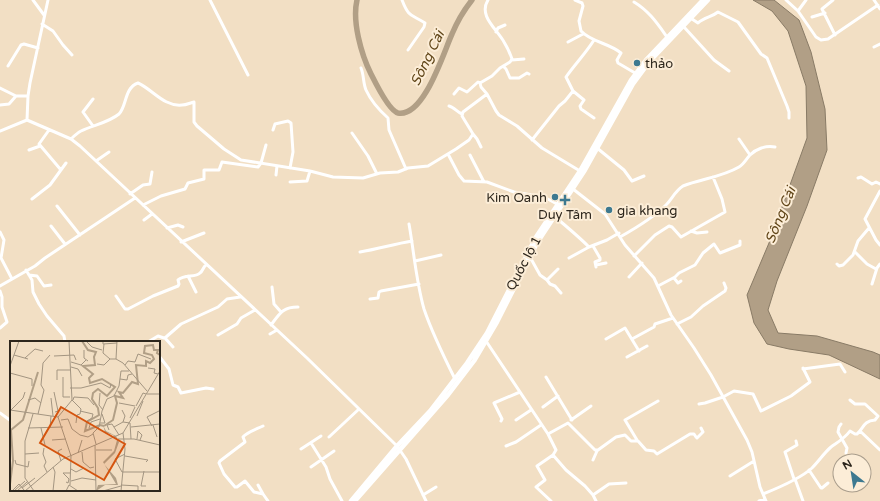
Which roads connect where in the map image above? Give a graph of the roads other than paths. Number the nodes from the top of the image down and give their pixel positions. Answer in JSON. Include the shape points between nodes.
{"nodes":[{"id":1,"x":33,"y":0,"type":"edge"},
{"id":2,"x":48,"y":0,"type":"edge"},
{"id":3,"x":210,"y":0,"type":"edge"},
{"id":4,"x":402,"y":0,"type":"edge"},
{"id":5,"x":488,"y":0,"type":"edge"},
{"id":6,"x":575,"y":0,"type":"edge"},
{"id":7,"x":706,"y":0,"type":"edge"},
{"id":8,"x":786,"y":0,"type":"edge"},
{"id":9,"x":806,"y":0,"type":"edge"},
{"id":10,"x":833,"y":0,"type":"edge"},
{"id":11,"x":874,"y":0,"type":"edge"},
{"id":12,"x":880,"y":0,"type":"edge"},
{"id":13,"x":634,"y":2,"type":"dead end"},
{"id":14,"x":877,"y":4,"type":"junction"},
{"id":15,"x":880,"y":9,"type":"edge"},
{"id":16,"x":798,"y":11,"type":"junction"},
{"id":17,"x":825,"y":13,"type":"junction"},
{"id":18,"x":44,"y":16,"type":"junction"},
{"id":19,"x":812,"y":17,"type":"dead end"},
{"id":20,"x":692,"y":19,"type":"junction"},
{"id":21,"x":42,"y":24,"type":"junction"},
{"id":22,"x":505,"y":25,"type":"dead end"},
{"id":23,"x":684,"y":27,"type":"junction"},
{"id":24,"x":496,"y":32,"type":"junction"},
{"id":25,"x":583,"y":34,"type":"junction"},
{"id":26,"x":835,"y":35,"type":"junction"},
{"id":27,"x":667,"y":37,"type":"junction"},
{"id":28,"x":594,"y":40,"type":"junction"},
{"id":29,"x":568,"y":42,"type":"dead end"},
{"id":30,"x":880,"y":44,"type":"edge"},
{"id":31,"x":874,"y":47,"type":"dead end"},
{"id":32,"x":38,"y":48,"type":"junction"},
{"id":33,"x":408,"y":50,"type":"dead end"},
{"id":34,"x":72,"y":55,"type":"dead end"},
{"id":35,"x":512,"y":60,"type":"junction"},
{"id":36,"x":524,"y":60,"type":"dead end"},
{"id":37,"x":8,"y":66,"type":"dead end"},
{"id":38,"x":503,"y":66,"type":"junction"},
{"id":39,"x":360,"y":68,"type":"dead end"},
{"id":40,"x":729,"y":71,"type":"dead end"},
{"id":41,"x":635,"y":73,"type":"junction"},
{"id":42,"x":529,"y":74,"type":"dead end"},
{"id":43,"x":248,"y":75,"type":"dead end"},
{"id":44,"x":480,"y":83,"type":"junction"},
{"id":45,"x":0,"y":88,"type":"edge"},
{"id":46,"x":573,"y":91,"type":"junction"},
{"id":47,"x":454,"y":94,"type":"dead end"},
{"id":48,"x":487,"y":94,"type":"junction"},
{"id":49,"x":16,"y":96,"type":"junction"},
{"id":50,"x":28,"y":96,"type":"junction"},
{"id":51,"x":93,"y":99,"type":"dead end"},
{"id":52,"x":0,"y":105,"type":"edge"},
{"id":53,"x":449,"y":106,"type":"dead end"},
{"id":54,"x":462,"y":114,"type":"junction"},
{"id":55,"x":594,"y":118,"type":"dead end"},
{"id":56,"x":789,"y":118,"type":"dead end"},
{"id":57,"x":26,"y":120,"type":"junction"},
{"id":58,"x":92,"y":126,"type":"junction"},
{"id":59,"x":49,"y":130,"type":"junction"},
{"id":60,"x":273,"y":130,"type":"dead end"},
{"id":61,"x":0,"y":131,"type":"edge"},
{"id":62,"x":352,"y":133,"type":"dead end"},
{"id":63,"x":473,"y":134,"type":"junction"},
{"id":64,"x":71,"y":139,"type":"junction"},
{"id":65,"x":739,"y":139,"type":"dead end"},
{"id":66,"x":532,"y":140,"type":"junction"},
{"id":67,"x":266,"y":145,"type":"dead end"},
{"id":68,"x":40,"y":146,"type":"junction"},
{"id":69,"x":481,"y":147,"type":"dead end"},
{"id":70,"x":775,"y":147,"type":"dead end"},
{"id":71,"x":597,"y":148,"type":"junction"},
{"id":72,"x":29,"y":150,"type":"dead end"},
{"id":73,"x":109,"y":152,"type":"dead end"},
{"id":74,"x":448,"y":154,"type":"junction"},
{"id":75,"x":470,"y":155,"type":"dead end"},
{"id":76,"x":750,"y":155,"type":"junction"},
{"id":77,"x":96,"y":161,"type":"junction"},
{"id":78,"x":66,"y":163,"type":"dead end"},
{"id":79,"x":260,"y":165,"type":"junction"},
{"id":80,"x":277,"y":167,"type":"junction"},
{"id":81,"x":290,"y":168,"type":"junction"},
{"id":82,"x":406,"y":169,"type":"junction"},
{"id":83,"x":61,"y":170,"type":"junction"},
{"id":84,"x":580,"y":170,"type":"junction"},
{"id":85,"x":310,"y":171,"type":"junction"},
{"id":86,"x":152,"y":172,"type":"dead end"},
{"id":87,"x":377,"y":174,"type":"junction"},
{"id":88,"x":276,"y":175,"type":"dead end"},
{"id":89,"x":644,"y":176,"type":"dead end"},
{"id":90,"x":713,"y":178,"type":"junction"},
{"id":91,"x":858,"y":178,"type":"dead end"},
{"id":92,"x":290,"y":182,"type":"dead end"},
{"id":93,"x":484,"y":182,"type":"junction"},
{"id":94,"x":880,"y":184,"type":"edge"},
{"id":95,"x":571,"y":188,"type":"junction"},
{"id":96,"x":880,"y":191,"type":"edge"},
{"id":97,"x":130,"y":194,"type":"junction"},
{"id":98,"x":136,"y":198,"type":"junction"},
{"id":99,"x":32,"y":199,"type":"dead end"},
{"id":100,"x":557,"y":204,"type":"junction"},
{"id":101,"x":144,"y":205,"type":"junction"},
{"id":102,"x":57,"y":206,"type":"dead end"},
{"id":103,"x":152,"y":214,"type":"junction"},
{"id":104,"x":554,"y":216,"type":"junction"},
{"id":105,"x":144,"y":220,"type":"dead end"},
{"id":106,"x":409,"y":224,"type":"dead end"},
{"id":107,"x":51,"y":226,"type":"dead end"},
{"id":108,"x":183,"y":227,"type":"dead end"},
{"id":109,"x":167,"y":228,"type":"junction"},
{"id":110,"x":869,"y":228,"type":"junction"},
{"id":111,"x":691,"y":231,"type":"junction"},
{"id":112,"x":0,"y":232,"type":"edge"},
{"id":113,"x":707,"y":232,"type":"dead end"},
{"id":114,"x":204,"y":233,"type":"dead end"},
{"id":115,"x":618,"y":233,"type":"junction"},
{"id":116,"x":80,"y":234,"type":"junction"},
{"id":117,"x":620,"y":238,"type":"junction"},
{"id":118,"x":412,"y":241,"type":"junction"},
{"id":119,"x":740,"y":241,"type":"dead end"},
{"id":120,"x":181,"y":242,"type":"junction"},
{"id":121,"x":66,"y":244,"type":"junction"},
{"id":122,"x":880,"y":245,"type":"edge"},
{"id":123,"x":591,"y":246,"type":"junction"},
{"id":124,"x":360,"y":252,"type":"dead end"},
{"id":125,"x":854,"y":252,"type":"junction"},
{"id":126,"x":440,"y":255,"type":"dead end"},
{"id":127,"x":634,"y":256,"type":"junction"},
{"id":128,"x":530,"y":257,"type":"junction"},
{"id":129,"x":569,"y":258,"type":"dead end"},
{"id":130,"x":415,"y":261,"type":"junction"},
{"id":131,"x":606,"y":263,"type":"dead end"},
{"id":132,"x":642,"y":263,"type":"junction"},
{"id":133,"x":837,"y":264,"type":"dead end"},
{"id":134,"x":880,"y":264,"type":"edge"},
{"id":135,"x":206,"y":265,"type":"junction"},
{"id":136,"x":558,"y":269,"type":"dead end"},
{"id":137,"x":26,"y":270,"type":"junction"},
{"id":138,"x":876,"y":270,"type":"junction"},
{"id":139,"x":29,"y":275,"type":"junction"},
{"id":140,"x":188,"y":276,"type":"junction"},
{"id":141,"x":629,"y":277,"type":"dead end"},
{"id":142,"x":674,"y":278,"type":"junction"},
{"id":143,"x":12,"y":279,"type":"junction"},
{"id":144,"x":547,"y":280,"type":"junction"},
{"id":145,"x":681,"y":281,"type":"dead end"},
{"id":146,"x":724,"y":283,"type":"dead end"},
{"id":147,"x":419,"y":284,"type":"junction"},
{"id":148,"x":872,"y":284,"type":"dead end"},
{"id":149,"x":51,"y":285,"type":"dead end"},
{"id":150,"x":0,"y":286,"type":"edge"},
{"id":151,"x":658,"y":286,"type":"junction"},
{"id":152,"x":272,"y":287,"type":"dead end"},
{"id":153,"x":0,"y":291,"type":"edge"},
{"id":154,"x":196,"y":292,"type":"dead end"},
{"id":155,"x":561,"y":294,"type":"dead end"},
{"id":156,"x":116,"y":296,"type":"dead end"},
{"id":157,"x":240,"y":296,"type":"junction"},
{"id":158,"x":370,"y":299,"type":"dead end"},
{"id":159,"x":298,"y":307,"type":"dead end"},
{"id":160,"x":255,"y":310,"type":"junction"},
{"id":161,"x":281,"y":312,"type":"junction"},
{"id":162,"x":673,"y":318,"type":"junction"},
{"id":163,"x":677,"y":324,"type":"junction"},
{"id":164,"x":271,"y":325,"type":"junction"},
{"id":165,"x":0,"y":328,"type":"edge"},
{"id":166,"x":277,"y":330,"type":"junction"},
{"id":167,"x":270,"y":334,"type":"dead end"},
{"id":168,"x":218,"y":335,"type":"dead end"},
{"id":169,"x":165,"y":338,"type":"junction"},
{"id":170,"x":606,"y":339,"type":"dead end"},
{"id":171,"x":632,"y":339,"type":"junction"},
{"id":172,"x":65,"y":340,"type":"edge"},
{"id":173,"x":153,"y":341,"type":"edge"},
{"id":174,"x":486,"y":341,"type":"junction"},
{"id":175,"x":647,"y":346,"type":"dead end"},
{"id":176,"x":172,"y":347,"type":"dead end"},
{"id":177,"x":639,"y":351,"type":"junction"},
{"id":178,"x":160,"y":357,"type":"edge"},
{"id":179,"x":627,"y":357,"type":"dead end"},
{"id":180,"x":845,"y":372,"type":"dead end"},
{"id":181,"x":546,"y":377,"type":"dead end"},
{"id":182,"x":455,"y":379,"type":"junction"},
{"id":183,"x":213,"y":389,"type":"dead end"},
{"id":184,"x":520,"y":392,"type":"junction"},
{"id":185,"x":558,"y":396,"type":"junction"},
{"id":186,"x":723,"y":397,"type":"junction"},
{"id":187,"x":850,"y":400,"type":"dead end"},
{"id":188,"x":658,"y":401,"type":"dead end"},
{"id":189,"x":698,"y":404,"type":"dead end"},
{"id":190,"x":543,"y":406,"type":"dead end"},
{"id":191,"x":590,"y":406,"type":"dead end"},
{"id":192,"x":359,"y":409,"type":"junction"},
{"id":193,"x":531,"y":410,"type":"junction"},
{"id":194,"x":0,"y":413,"type":"edge"},
{"id":195,"x":879,"y":415,"type":"edge"},
{"id":196,"x":10,"y":420,"type":"edge"},
{"id":197,"x":516,"y":420,"type":"dead end"},
{"id":198,"x":572,"y":420,"type":"junction"},
{"id":199,"x":501,"y":421,"type":"dead end"},
{"id":200,"x":568,"y":423,"type":"junction"},
{"id":201,"x":841,"y":424,"type":"dead end"},
{"id":202,"x":541,"y":425,"type":"junction"},
{"id":203,"x":263,"y":426,"type":"dead end"},
{"id":204,"x":701,"y":428,"type":"dead end"},
{"id":205,"x":860,"y":431,"type":"junction"},
{"id":206,"x":548,"y":434,"type":"junction"},
{"id":207,"x":321,"y":436,"type":"dead end"},
{"id":208,"x":329,"y":437,"type":"dead end"},
{"id":209,"x":843,"y":439,"type":"junction"},
{"id":210,"x":637,"y":440,"type":"junction"},
{"id":211,"x":796,"y":442,"type":"dead end"},
{"id":212,"x":310,"y":443,"type":"junction"},
{"id":213,"x":506,"y":446,"type":"dead end"},
{"id":214,"x":398,"y":448,"type":"junction"},
{"id":215,"x":301,"y":449,"type":"dead end"},
{"id":216,"x":597,"y":450,"type":"junction"},
{"id":217,"x":880,"y":450,"type":"edge"},
{"id":218,"x":334,"y":451,"type":"dead end"},
{"id":219,"x":846,"y":453,"type":"dead end"},
{"id":220,"x":553,"y":455,"type":"junction"},
{"id":221,"x":322,"y":460,"type":"junction"},
{"id":222,"x":593,"y":460,"type":"dead end"},
{"id":223,"x":754,"y":461,"type":"junction"},
{"id":224,"x":311,"y":467,"type":"dead end"},
{"id":225,"x":809,"y":470,"type":"junction"},
{"id":226,"x":730,"y":476,"type":"dead end"},
{"id":227,"x":794,"y":479,"type":"junction"},
{"id":228,"x":828,"y":482,"type":"dead end"},
{"id":229,"x":626,"y":483,"type":"dead end"},
{"id":230,"x":258,"y":485,"type":"dead end"},
{"id":231,"x":436,"y":488,"type":"dead end"},
{"id":232,"x":263,"y":494,"type":"junction"},
{"id":233,"x":763,"y":494,"type":"junction"},
{"id":234,"x":423,"y":495,"type":"junction"},
{"id":235,"x":593,"y":495,"type":"junction"},
{"id":236,"x":765,"y":500,"type":"edge"},
{"id":237,"x":268,"y":501,"type":"edge"},
{"id":238,"x":342,"y":501,"type":"edge"},
{"id":239,"x":350,"y":501,"type":"edge"},
{"id":240,"x":355,"y":501,"type":"edge"},
{"id":241,"x":426,"y":501,"type":"edge"},
{"id":242,"x":551,"y":501,"type":"edge"},
{"id":243,"x":596,"y":501,"type":"edge"},
{"id":244,"x":759,"y":501,"type":"edge"},
{"id":245,"x":803,"y":501,"type":"edge"}],
"edges":[{"from":1,"to":18,"type":"street"},
{"from":2,"to":18,"type":"street"},
{"from":3,"to":43,"type":"street"},
{"from":4,"to":33,"type":"street","via":[[406,11],[425,23]]},
{"from":5,"to":24,"type":"street","via":[[485,10]]},
{"from":6,"to":25,"type":"street","via":[[583,4],[579,21],[579,28]]},
{"from":7,"to":20,"type":"highway","name":"Quốc lộ 1"},
{"from":7,"to":27,"type":"highway","name":"Quốc lộ 1"},
{"from":8,"to":16,"type":"street"},
{"from":9,"to":16,"type":"street"},
{"from":10,"to":17,"type":"street","via":[[822,8]]},
{"from":11,"to":14,"type":"street"},
{"from":12,"to":14,"type":"street"},
{"from":13,"to":27,"type":"street","via":[[654,18]]},
{"from":14,"to":15,"type":"street"},
{"from":14,"to":26,"type":"street"},
{"from":16,"to":26,"type":"street","via":[[820,40]]},
{"from":17,"to":19,"type":"street"},
{"from":17,"to":26,"type":"street"},
{"from":18,"to":21,"type":"street"},
{"from":20,"to":23,"type":"highway","name":"Quốc lộ 1"},
{"from":20,"to":56,"type":"street","via":[[698,22],[718,12],[738,22],[767,58],[787,106]]},
{"from":21,"to":32,"type":"street"},
{"from":21,"to":34,"type":"street","via":[[53,31]]},
{"from":22,"to":24,"type":"street"},
{"from":23,"to":40,"type":"street"},
{"from":23,"to":71,"type":"highway","name":"Quốc lộ 1","via":[[640,74]]},
{"from":24,"to":35,"type":"street","via":[[503,40]]},
{"from":25,"to":28,"type":"street"},
{"from":25,"to":29,"type":"street"},
{"from":27,"to":41,"type":"highway","name":"Quốc lộ 1"},
{"from":28,"to":41,"type":"street","via":[[619,52],[621,54],[618,63]]},
{"from":28,"to":46,"type":"street","via":[[566,77]]},
{"from":30,"to":31,"type":"street"},
{"from":32,"to":37,"type":"street","via":[[21,45]]},
{"from":32,"to":50,"type":"street"},
{"from":35,"to":36,"type":"street"},
{"from":35,"to":38,"type":"street"},
{"from":38,"to":42,"type":"street","via":[[510,78]]},
{"from":38,"to":44,"type":"street"},
{"from":39,"to":82,"type":"street","via":[[367,92],[379,111],[388,118],[388,128]]},
{"from":41,"to":84,"type":"highway","name":"Quốc lộ 1"},
{"from":44,"to":47,"type":"street","via":[[477,82],[466,92],[459,88]]},
{"from":44,"to":48,"type":"street"},
{"from":45,"to":49,"type":"street"},
{"from":46,"to":55,"type":"street","via":[[584,100],[581,109]]},
{"from":46,"to":66,"type":"street"},
{"from":48,"to":54,"type":"street"},
{"from":48,"to":66,"type":"street","via":[[498,114],[517,126]]},
{"from":49,"to":50,"type":"street"},
{"from":49,"to":52,"type":"street","via":[[9,104]]},
{"from":50,"to":57,"type":"street"},
{"from":51,"to":58,"type":"street","via":[[83,112]]},
{"from":53,"to":54,"type":"street"},
{"from":54,"to":63,"type":"street"},
{"from":57,"to":59,"type":"street"},
{"from":57,"to":61,"type":"street"},
{"from":58,"to":64,"type":"street"},
{"from":58,"to":79,"type":"street","via":[[118,115],[130,89],[138,83],[159,98],[176,105],[194,102],[194,122],[197,126],[238,159]]},
{"from":59,"to":64,"type":"street"},
{"from":59,"to":68,"type":"street","via":[[39,142]]},
{"from":60,"to":81,"type":"street","via":[[276,124],[288,121],[291,123],[293,152]]},
{"from":62,"to":87,"type":"street"},
{"from":63,"to":69,"type":"street"},
{"from":63,"to":74,"type":"street","via":[[467,142]]},
{"from":64,"to":77,"type":"street"},
{"from":65,"to":76,"type":"street"},
{"from":66,"to":84,"type":"street"},
{"from":67,"to":79,"type":"street"},
{"from":68,"to":72,"type":"street"},
{"from":68,"to":83,"type":"street"},
{"from":70,"to":76,"type":"street","via":[[765,146]]},
{"from":71,"to":89,"type":"street","via":[[632,180]]},
{"from":71,"to":95,"type":"highway","name":"Quốc lộ 1"},
{"from":73,"to":77,"type":"street"},
{"from":74,"to":82,"type":"street","via":[[428,166]]},
{"from":74,"to":93,"type":"street","via":[[458,175],[464,181]]},
{"from":75,"to":93,"type":"street"},
{"from":76,"to":90,"type":"street","via":[[739,167]]},
{"from":77,"to":97,"type":"street"},
{"from":78,"to":83,"type":"street"},
{"from":79,"to":80,"type":"street"},
{"from":79,"to":101,"type":"street","via":[[257,167],[222,162],[219,170],[204,170],[204,179],[188,183],[185,189],[161,196]]},
{"from":80,"to":81,"type":"street"},
{"from":80,"to":88,"type":"street"},
{"from":81,"to":85,"type":"street"},
{"from":82,"to":87,"type":"street"},
{"from":83,"to":99,"type":"street","via":[[50,185]]},
{"from":84,"to":95,"type":"highway","name":"Quốc lộ 1"},
{"from":85,"to":87,"type":"street","via":[[333,177],[364,178]]},
{"from":85,"to":92,"type":"street","via":[[308,181]]},
{"from":86,"to":97,"type":"street","via":[[150,184],[143,185]]},
{"from":90,"to":111,"type":"street","via":[[725,212]]},
{"from":90,"to":117,"type":"street","via":[[683,186],[660,211]]},
{"from":91,"to":94,"type":"street","via":[[861,177],[872,184]]},
{"from":93,"to":100,"type":"street","via":[[514,192],[544,197]]},
{"from":95,"to":100,"type":"highway","name":"Quốc lộ 1"},
{"from":95,"to":104,"type":"highway","name":"Quốc lộ 1"},
{"from":95,"to":115,"type":"street","via":[[606,214]]},
{"from":96,"to":110,"type":"street","via":[[865,219]]},
{"from":97,"to":98,"type":"street"},
{"from":98,"to":101,"type":"street"},
{"from":98,"to":116,"type":"street"},
{"from":100,"to":182,"type":"highway","name":"Quốc lộ 1","via":[[534,242],[487,333]]},
{"from":101,"to":103,"type":"street"},
{"from":102,"to":116,"type":"street"},
{"from":103,"to":105,"type":"street"},
{"from":103,"to":109,"type":"street"},
{"from":104,"to":123,"type":"street"},
{"from":104,"to":128,"type":"highway","name":"Quốc lộ 1"},
{"from":106,"to":118,"type":"street"},
{"from":107,"to":121,"type":"street"},
{"from":108,"to":109,"type":"street","via":[[178,225]]},
{"from":109,"to":120,"type":"street"},
{"from":110,"to":122,"type":"street"},
{"from":110,"to":125,"type":"street","via":[[858,241]]},
{"from":111,"to":113,"type":"street"},
{"from":111,"to":127,"type":"street","via":[[680,237],[669,226],[655,235]]},
{"from":112,"to":143,"type":"street","via":[[4,240],[2,262]]},
{"from":114,"to":120,"type":"street"},
{"from":115,"to":117,"type":"street"},
{"from":115,"to":123,"type":"street"},
{"from":116,"to":121,"type":"street"},
{"from":117,"to":127,"type":"street"},
{"from":118,"to":124,"type":"street"},
{"from":118,"to":130,"type":"street"},
{"from":119,"to":142,"type":"street","via":[[740,245],[720,253],[714,244],[703,253],[695,265]]},
{"from":120,"to":135,"type":"street"},
{"from":121,"to":137,"type":"street"},
{"from":123,"to":129,"type":"street"},
{"from":123,"to":131,"type":"street","via":[[600,258],[595,262],[596,266]]},
{"from":125,"to":133,"type":"street","via":[[844,265]]},
{"from":125,"to":138,"type":"street"},
{"from":126,"to":130,"type":"street"},
{"from":127,"to":132,"type":"street"},
{"from":128,"to":144,"type":"street","via":[[540,275]]},
{"from":128,"to":174,"type":"highway","name":"Quốc lộ 1"},
{"from":130,"to":147,"type":"street"},
{"from":132,"to":141,"type":"street"},
{"from":132,"to":151,"type":"street"},
{"from":134,"to":138,"type":"street"},
{"from":135,"to":140,"type":"street","via":[[200,274]]},
{"from":135,"to":157,"type":"street"},
{"from":136,"to":144,"type":"street"},
{"from":137,"to":139,"type":"street"},
{"from":137,"to":143,"type":"street"},
{"from":138,"to":148,"type":"street"},
{"from":139,"to":149,"type":"street","via":[[37,276],[44,286]]},
{"from":139,"to":172,"type":"street","via":[[39,304]]},
{"from":140,"to":154,"type":"street"},
{"from":140,"to":156,"type":"street","via":[[178,279],[178,286],[127,309]]},
{"from":142,"to":145,"type":"street","via":[[678,283]]},
{"from":142,"to":151,"type":"street"},
{"from":143,"to":150,"type":"street"},
{"from":144,"to":155,"type":"street"},
{"from":146,"to":163,"type":"street","via":[[725,291],[691,317]]},
{"from":147,"to":158,"type":"street","via":[[381,291],[378,298]]},
{"from":147,"to":182,"type":"street","via":[[428,320]]},
{"from":151,"to":162,"type":"street"},
{"from":152,"to":161,"type":"street","via":[[274,304]]},
{"from":153,"to":165,"type":"street","via":[[7,322]]},
{"from":157,"to":160,"type":"street"},
{"from":157,"to":169,"type":"street","via":[[227,299],[218,307],[181,324]]},
{"from":159,"to":161,"type":"street"},
{"from":160,"to":164,"type":"street"},
{"from":160,"to":168,"type":"street"},
{"from":161,"to":164,"type":"street"},
{"from":162,"to":163,"type":"street"},
{"from":162,"to":171,"type":"street","via":[[655,324]]},
{"from":163,"to":186,"type":"street"},
{"from":164,"to":166,"type":"street"},
{"from":166,"to":167,"type":"street"},
{"from":166,"to":192,"type":"street"},
{"from":169,"to":173,"type":"street","via":[[158,336]]},
{"from":169,"to":176,"type":"street"},
{"from":170,"to":171,"type":"street","via":[[624,328]]},
{"from":171,"to":177,"type":"street"},
{"from":174,"to":184,"type":"street"},
{"from":174,"to":214,"type":"highway","name":"Quốc lộ 1","via":[[451,392]]},
{"from":175,"to":177,"type":"street"},
{"from":177,"to":179,"type":"street"},
{"from":178,"to":183,"type":"street","via":[[169,369],[173,385],[181,393]]},
{"from":180,"to":186,"type":"street","via":[[840,364],[803,368],[810,382],[761,411],[752,394],[734,392]]},
{"from":181,"to":185,"type":"street"},
{"from":182,"to":214,"type":"highway","name":"Quốc lộ 1"},
{"from":184,"to":193,"type":"street"},
{"from":184,"to":199,"type":"street","via":[[494,403]]},
{"from":185,"to":190,"type":"street"},
{"from":185,"to":198,"type":"street"},
{"from":186,"to":189,"type":"street"},
{"from":186,"to":223,"type":"street","via":[[747,440]]},
{"from":187,"to":195,"type":"street","via":[[856,404],[865,404]]},
{"from":188,"to":210,"type":"street","via":[[625,420]]},
{"from":191,"to":198,"type":"street"},
{"from":192,"to":208,"type":"street"},
{"from":192,"to":214,"type":"street"},
{"from":193,"to":197,"type":"street"},
{"from":193,"to":202,"type":"street"},
{"from":194,"to":196,"type":"street"},
{"from":195,"to":205,"type":"street","via":[[875,420],[864,424]]},
{"from":198,"to":200,"type":"street"},
{"from":200,"to":206,"type":"street"},
{"from":200,"to":216,"type":"street"},
{"from":201,"to":209,"type":"street","via":[[838,432]]},
{"from":202,"to":206,"type":"street"},
{"from":202,"to":213,"type":"street"},
{"from":203,"to":232,"type":"street","via":[[246,433],[243,437],[244,442],[219,462],[224,474],[235,487],[245,481],[254,492]]},
{"from":204,"to":210,"type":"street","via":[[703,432],[697,438],[690,434],[657,454],[646,450]]},
{"from":205,"to":209,"type":"street","via":[[856,434],[850,431]]},
{"from":205,"to":217,"type":"street"},
{"from":206,"to":220,"type":"street","via":[[556,450]]},
{"from":207,"to":212,"type":"street"},
{"from":209,"to":219,"type":"street","via":[[847,448]]},
{"from":209,"to":225,"type":"street"},
{"from":210,"to":216,"type":"street","via":[[631,441],[624,435],[614,438]]},
{"from":211,"to":227,"type":"street","via":[[797,446],[785,452]]},
{"from":212,"to":215,"type":"street"},
{"from":212,"to":221,"type":"street"},
{"from":214,"to":234,"type":"street","via":[[406,458]]},
{"from":214,"to":239,"type":"highway","name":"Quốc lộ 1"},
{"from":214,"to":240,"type":"highway","name":"Quốc lộ 1"},
{"from":216,"to":222,"type":"street"},
{"from":218,"to":221,"type":"street"},
{"from":220,"to":235,"type":"street","via":[[565,470]]},
{"from":220,"to":242,"type":"street","via":[[537,466],[545,480],[536,487]]},
{"from":221,"to":224,"type":"street"},
{"from":221,"to":238,"type":"street"},
{"from":223,"to":226,"type":"street"},
{"from":223,"to":233,"type":"street"},
{"from":225,"to":227,"type":"street"},
{"from":225,"to":228,"type":"street","via":[[821,488]]},
{"from":227,"to":233,"type":"street"},
{"from":227,"to":245,"type":"street"},
{"from":229,"to":235,"type":"street","via":[[606,486]]},
{"from":230,"to":232,"type":"street"},
{"from":231,"to":234,"type":"street"},
{"from":232,"to":237,"type":"street"},
{"from":233,"to":236,"type":"street"},
{"from":234,"to":241,"type":"street"},
{"from":235,"to":243,"type":"street"},
{"from":236,"to":244,"type":"street"}]}
